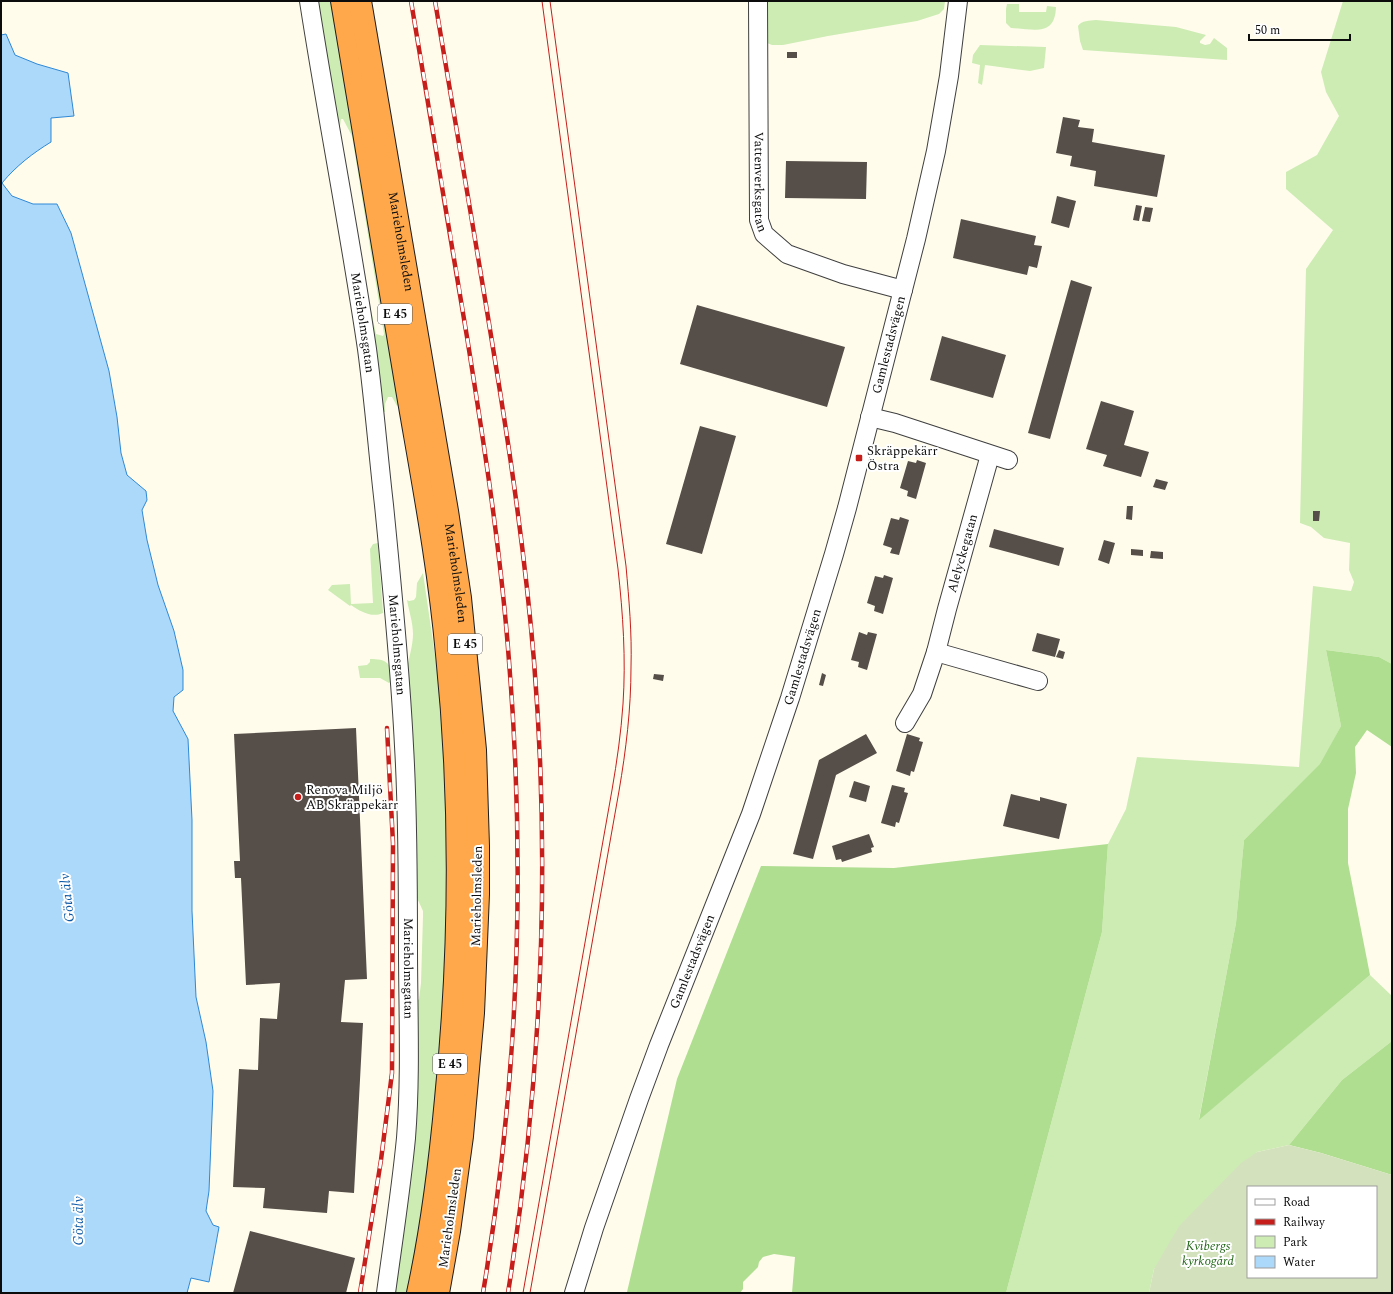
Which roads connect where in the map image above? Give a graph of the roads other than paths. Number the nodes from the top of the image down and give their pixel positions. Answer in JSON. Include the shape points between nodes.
{"nodes":[{"id":1,"x":309,"y":1,"type":"edge"},
{"id":2,"x":342,"y":1,"type":"edge"},
{"id":3,"x":360,"y":1,"type":"edge"},
{"id":4,"x":758,"y":1,"type":"edge"},
{"id":5,"x":958,"y":1,"type":"edge"},
{"id":6,"x":903,"y":290,"type":"junction"},
{"id":7,"x":870,"y":417,"type":"junction"},
{"id":8,"x":990,"y":455,"type":"junction"},
{"id":9,"x":1008,"y":460,"type":"dead end"},
{"id":10,"x":936,"y":652,"type":"junction"},
{"id":11,"x":1038,"y":680,"type":"dead end"},
{"id":12,"x":905,"y":723,"type":"dead end"},
{"id":13,"x":386,"y":1293,"type":"edge"},
{"id":14,"x":418,"y":1293,"type":"edge"},
{"id":15,"x":438,"y":1293,"type":"edge"},
{"id":16,"x":574,"y":1293,"type":"edge"}],
"edges":[{"from":1,"to":13,"type":"street","name":"Marieholmsgatan","via":[[367,353],[393,594],[405,748],[408,1097],[406,1138]]},
{"from":2,"to":14,"type":"highway","name":"Marieholmsleden","number":"E 45","via":[[435,556],[455,748],[459,871],[456,990],[440,1161]]},
{"from":3,"to":15,"type":"highway","name":"Marieholmsleden","number":"E 45","via":[[447,511],[460,598],[475,750],[478,894],[473,1013],[462,1136]]},
{"from":4,"to":6,"type":"street","name":"Vattenverksgatan","via":[[759,220],[764,234],[787,254],[843,274]]},
{"from":5,"to":6,"type":"street","name":"Gamlestadsvägen","via":[[936,151]]},
{"from":6,"to":7,"type":"street","name":"Gamlestadsvägen"},
{"from":7,"to":8,"type":"street"},
{"from":7,"to":16,"type":"street","name":"Gamlestadsvägen","via":[[834,554],[773,751],[751,814],[639,1099]]},
{"from":8,"to":9,"type":"street"},
{"from":8,"to":10,"type":"street","name":"Alelyckegatan"},
{"from":10,"to":11,"type":"street"},
{"from":10,"to":12,"type":"street","name":"Alelyckegatan","via":[[922,694]]}]}
